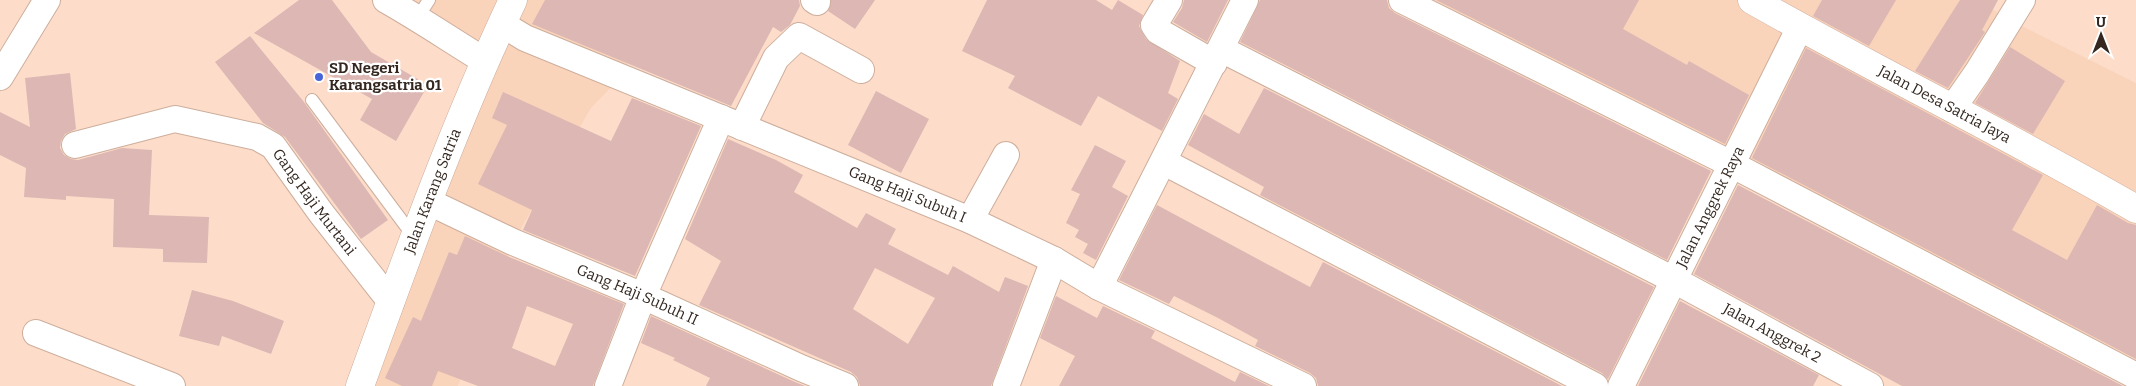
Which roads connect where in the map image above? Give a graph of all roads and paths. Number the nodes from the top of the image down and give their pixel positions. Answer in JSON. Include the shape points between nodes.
{"nodes":[{"id":1,"x":47,"y":0,"type":"edge"},
{"id":2,"x":386,"y":0,"type":"edge"},
{"id":3,"x":1169,"y":0,"type":"edge"},
{"id":4,"x":1245,"y":0,"type":"edge"},
{"id":5,"x":1402,"y":0,"type":"edge"},
{"id":6,"x":1752,"y":0,"type":"edge"},
{"id":7,"x":2022,"y":0,"type":"edge"},
{"id":8,"x":1780,"y":7,"type":"edge"},
{"id":9,"x":423,"y":9,"type":"edge"},
{"id":10,"x":507,"y":12,"type":"edge"},
{"id":11,"x":1800,"y":27,"type":"junction"},
{"id":12,"x":1218,"y":56,"type":"junction"},
{"id":13,"x":485,"y":61,"type":"junction"},
{"id":14,"x":861,"y":70,"type":"dead end"},
{"id":15,"x":0,"y":76,"type":"edge"},
{"id":16,"x":312,"y":100,"type":"dead end"},
{"id":17,"x":1952,"y":109,"type":"junction"},
{"id":18,"x":731,"y":122,"type":"junction"},
{"id":19,"x":75,"y":144,"type":"dead end"},
{"id":20,"x":1006,"y":155,"type":"dead end"},
{"id":21,"x":1164,"y":162,"type":"junction"},
{"id":22,"x":1731,"y":164,"type":"junction"},
{"id":23,"x":429,"y":202,"type":"junction"},
{"id":24,"x":2136,"y":209,"type":"edge"},
{"id":25,"x":970,"y":220,"type":"junction"},
{"id":26,"x":415,"y":239,"type":"junction"},
{"id":27,"x":1054,"y":260,"type":"junction"},
{"id":28,"x":1674,"y":280,"type":"junction"},
{"id":29,"x":1100,"y":287,"type":"junction"},
{"id":30,"x":643,"y":296,"type":"junction"},
{"id":31,"x":391,"y":302,"type":"junction"},
{"id":32,"x":36,"y":333,"type":"dead end"},
{"id":33,"x":2136,"y":376,"type":"edge"},
{"id":34,"x":172,"y":386,"type":"edge"},
{"id":35,"x":360,"y":386,"type":"edge"},
{"id":36,"x":608,"y":386,"type":"edge"},
{"id":37,"x":845,"y":386,"type":"edge"},
{"id":38,"x":1006,"y":386,"type":"edge"},
{"id":39,"x":1303,"y":386,"type":"edge"},
{"id":40,"x":1594,"y":386,"type":"edge"},
{"id":41,"x":1621,"y":386,"type":"edge"},
{"id":42,"x":1870,"y":386,"type":"edge"}],
"edges":[{"from":1,"to":15,"type":"street"},
{"from":2,"to":9,"type":"street"},
{"from":3,"to":12,"type":"street","name":"Jalan Anggrek 2","via":[[1154,26],[1158,31]]},
{"from":4,"to":12,"type":"street"},
{"from":5,"to":22,"type":"street"},
{"from":6,"to":8,"type":"street","name":"Jalan Desa Satria Jaya"},
{"from":7,"to":17,"type":"street"},
{"from":8,"to":11,"type":"street","name":"Jalan Desa Satria Jaya"},
{"from":9,"to":13,"type":"street","via":[[434,30]]},
{"from":10,"to":13,"type":"street","name":"Jalan Karang Satria"},
{"from":10,"to":18,"type":"street","name":"Gang Haji Subuh I","via":[[525,38]]},
{"from":11,"to":17,"type":"street","name":"Jalan Desa Satria Jaya"},
{"from":11,"to":22,"type":"street","name":"Jalan Anggrek Raya"},
{"from":12,"to":21,"type":"street"},
{"from":12,"to":28,"type":"street","name":"Jalan Anggrek 2"},
{"from":13,"to":23,"type":"street","name":"Jalan Karang Satria"},
{"from":14,"to":18,"type":"street","via":[[799,36],[776,58]]},
{"from":16,"to":26,"type":"lane"},
{"from":17,"to":24,"type":"street","name":"Jalan Desa Satria Jaya"},
{"from":18,"to":25,"type":"street","name":"Gang Haji Subuh I"},
{"from":18,"to":30,"type":"street"},
{"from":19,"to":31,"type":"street","name":"Gang Haji Murtani","via":[[175,119],[257,137],[273,146]]},
{"from":20,"to":25,"type":"street"},
{"from":21,"to":29,"type":"street"},
{"from":21,"to":40,"type":"street"},
{"from":22,"to":28,"type":"street","name":"Jalan Anggrek Raya"},
{"from":22,"to":33,"type":"street"},
{"from":23,"to":26,"type":"street","name":"Jalan Karang Satria"},
{"from":23,"to":30,"type":"street","name":"Gang Haji Subuh II","via":[[513,242]]},
{"from":25,"to":27,"type":"street","name":"Gang Haji Subuh I"},
{"from":26,"to":31,"type":"street","name":"Jalan Karang Satria"},
{"from":27,"to":29,"type":"street","name":"Gang Haji Subuh I"},
{"from":27,"to":38,"type":"street"},
{"from":28,"to":41,"type":"street","name":"Jalan Anggrek Raya"},
{"from":28,"to":42,"type":"street","name":"Jalan Anggrek 2"},
{"from":29,"to":39,"type":"street","name":"Gang Haji Subuh I"},
{"from":30,"to":36,"type":"street"},
{"from":30,"to":37,"type":"street","name":"Gang Haji Subuh II"},
{"from":31,"to":35,"type":"street","name":"Jalan Karang Satria"},
{"from":32,"to":34,"type":"street"}]}
